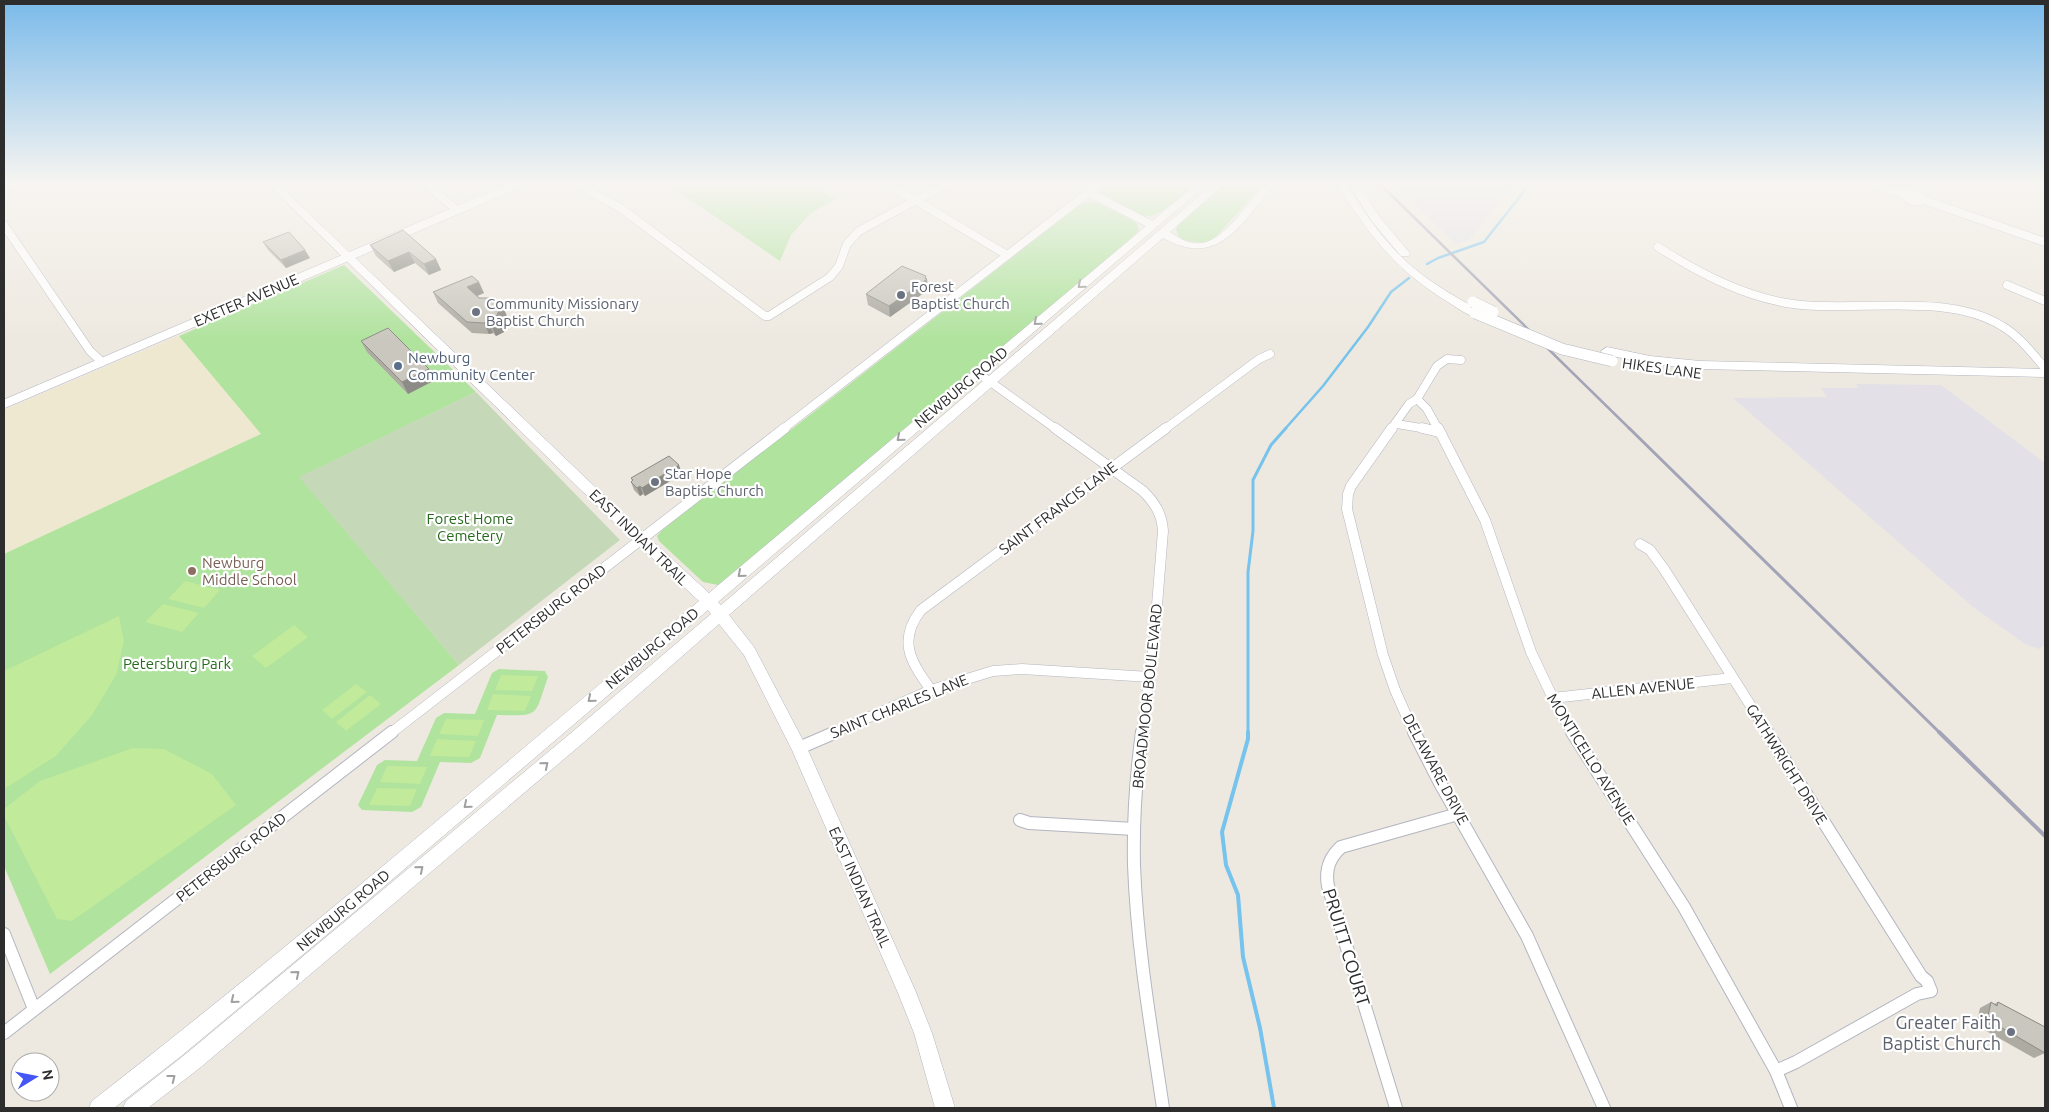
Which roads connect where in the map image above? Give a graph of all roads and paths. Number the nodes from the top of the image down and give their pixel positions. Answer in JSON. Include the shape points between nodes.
{"nodes":[{"id":1,"x":12,"y":237,"type":"edge"},
{"id":2,"x":327,"y":237,"type":"edge"},
{"id":3,"x":395,"y":237,"type":"edge"},
{"id":4,"x":659,"y":237,"type":"edge"},
{"id":5,"x":854,"y":237,"type":"edge"},
{"id":6,"x":977,"y":237,"type":"edge"},
{"id":7,"x":1030,"y":237,"type":"edge"},
{"id":8,"x":1148,"y":237,"type":"edge"},
{"id":9,"x":1173,"y":237,"type":"edge"},
{"id":10,"x":1222,"y":237,"type":"edge"},
{"id":11,"x":1378,"y":237,"type":"edge"},
{"id":12,"x":1391,"y":237,"type":"edge"},
{"id":13,"x":2030,"y":237,"type":"edge"},
{"id":14,"x":2045,"y":242,"type":"edge"},
{"id":15,"x":1658,"y":248,"type":"dead end"},
{"id":16,"x":1007,"y":255,"type":"junction"},
{"id":17,"x":348,"y":257,"type":"junction"},
{"id":18,"x":2007,"y":285,"type":"dead end"},
{"id":19,"x":2045,"y":300,"type":"edge"},
{"id":20,"x":1474,"y":307,"type":"junction"},
{"id":21,"x":1270,"y":354,"type":"dead end"},
{"id":22,"x":1609,"y":356,"type":"junction"},
{"id":23,"x":1461,"y":360,"type":"dead end"},
{"id":24,"x":102,"y":362,"type":"junction"},
{"id":25,"x":2045,"y":368,"type":"edge"},
{"id":26,"x":2045,"y":373,"type":"edge"},
{"id":27,"x":984,"y":377,"type":"junction"},
{"id":28,"x":2045,"y":383,"type":"edge"},
{"id":29,"x":1417,"y":400,"type":"junction"},
{"id":30,"x":4,"y":404,"type":"edge"},
{"id":31,"x":1397,"y":424,"type":"junction"},
{"id":32,"x":1439,"y":432,"type":"junction"},
{"id":33,"x":1111,"y":469,"type":"junction"},
{"id":34,"x":640,"y":539,"type":"junction"},
{"id":35,"x":1640,"y":544,"type":"dead end"},
{"id":36,"x":715,"y":607,"type":"junction"},
{"id":37,"x":1150,"y":677,"type":"junction"},
{"id":38,"x":1732,"y":678,"type":"junction"},
{"id":39,"x":931,"y":690,"type":"junction"},
{"id":40,"x":1553,"y":698,"type":"junction"},
{"id":41,"x":799,"y":748,"type":"junction"},
{"id":42,"x":1458,"y":814,"type":"junction"},
{"id":43,"x":1020,"y":820,"type":"dead end"},
{"id":44,"x":1134,"y":829,"type":"junction"},
{"id":45,"x":4,"y":934,"type":"edge"},
{"id":46,"x":34,"y":1010,"type":"junction"},
{"id":47,"x":4,"y":1033,"type":"edge"},
{"id":48,"x":1776,"y":1072,"type":"junction"},
{"id":49,"x":98,"y":1108,"type":"edge"},
{"id":50,"x":133,"y":1108,"type":"edge"},
{"id":51,"x":945,"y":1108,"type":"edge"},
{"id":52,"x":1163,"y":1108,"type":"edge"},
{"id":53,"x":1396,"y":1108,"type":"edge"},
{"id":54,"x":1604,"y":1108,"type":"edge"},
{"id":55,"x":1791,"y":1108,"type":"edge"}],
"edges":[{"from":1,"to":24,"type":"street","via":[[90,351]]},
{"from":2,"to":17,"type":"main road","name":"EAST INDIAN TRAIL"},
{"from":3,"to":17,"type":"street","name":"EXETER AVENUE"},
{"from":4,"to":5,"type":"street","via":[[765,316],[830,277]]},
{"from":6,"to":16,"type":"street"},
{"from":7,"to":16,"type":"street","name":"PETERSBURG ROAD"},
{"from":8,"to":27,"type":"main road","name":"NEWBURG ROAD"},
{"from":9,"to":10,"type":"main road","via":[[1192,246],[1210,245]]},
{"from":11,"to":20,"type":"main road","name":"HIKES LANE","via":[[1392,253],[1438,290]]},
{"from":12,"to":20,"type":"main road","name":"HIKES LANE","via":[[1409,258]]},
{"from":13,"to":14,"type":"street"},
{"from":15,"to":25,"type":"street","via":[[1709,276],[1782,302],[1811,306],[1922,307],[1972,313],[2011,331]]},
{"from":16,"to":34,"type":"street","name":"PETERSBURG ROAD"},
{"from":17,"to":24,"type":"street","name":"EXETER AVENUE"},
{"from":17,"to":34,"type":"main road","name":"EAST INDIAN TRAIL"},
{"from":18,"to":19,"type":"street"},
{"from":20,"to":22,"type":"main road","name":"HIKES LANE","bridge":true,"via":[[1562,349]]},
{"from":21,"to":33,"type":"street","name":"SAINT FRANCIS LANE"},
{"from":22,"to":26,"type":"main road","name":"HIKES LANE","via":[[1700,365]]},
{"from":22,"to":28,"type":"main road","name":"HIKES LANE","via":[[1649,368],[1709,374]]},
{"from":23,"to":29,"type":"street","name":"DELAWARE DRIVE","via":[[1440,362]]},
{"from":24,"to":30,"type":"street","name":"EXETER AVENUE"},
{"from":27,"to":33,"type":"street","name":"BROADMOOR BOULEVARD"},
{"from":27,"to":36,"type":"main road","name":"NEWBURG ROAD"},
{"from":29,"to":31,"type":"street","name":"DELAWARE DRIVE","via":[[1409,404]]},
{"from":29,"to":32,"type":"street","name":"MONTICELLO AVENUE","via":[[1427,406]]},
{"from":31,"to":32,"type":"street"},
{"from":31,"to":42,"type":"street","name":"DELAWARE DRIVE","via":[[1351,486],[1346,506],[1383,657],[1421,746]]},
{"from":32,"to":40,"type":"street","name":"MONTICELLO AVENUE","via":[[1485,520],[1531,652]]},
{"from":33,"to":37,"type":"street","name":"BROADMOOR BOULEVARD","via":[[1143,491],[1162,516]]},
{"from":33,"to":39,"type":"street","name":"SAINT FRANCIS LANE","via":[[916,615],[909,627],[907,646]]},
{"from":34,"to":36,"type":"main road","name":"EAST INDIAN TRAIL"},
{"from":34,"to":46,"type":"street","name":"PETERSBURG ROAD"},
{"from":35,"to":38,"type":"street","name":"GATHWRIGHT DRIVE","via":[[1656,556]]},
{"from":36,"to":41,"type":"main road","name":"EAST INDIAN TRAIL","via":[[749,651]]},
{"from":36,"to":49,"type":"main road","name":"NEWBURG ROAD","one_way":true},
{"from":50,"to":36,"type":"main road","name":"NEWBURG ROAD","one_way":true,"via":[[194,1060]]},
{"from":37,"to":39,"type":"street","name":"SAINT CHARLES LANE","via":[[1008,669],[972,676]]},
{"from":37,"to":44,"type":"street","name":"BROADMOOR BOULEVARD"},
{"from":38,"to":40,"type":"street","name":"ALLEN AVENUE"},
{"from":38,"to":48,"type":"street","name":"GATHWRIGHT DRIVE","via":[[1931,988],[1931,991],[1917,994]]},
{"from":39,"to":41,"type":"street","name":"SAINT CHARLES LANE"},
{"from":40,"to":48,"type":"street","name":"MONTICELLO AVENUE","via":[[1573,735],[1684,907]]},
{"from":41,"to":51,"type":"main road","name":"EAST INDIAN TRAIL","via":[[906,990],[923,1033]]},
{"from":42,"to":53,"type":"street","name":"PRUITT COURT","via":[[1341,847],[1330,858],[1327,868],[1328,886]]},
{"from":42,"to":54,"type":"street","name":"DELAWARE DRIVE","via":[[1527,936]]},
{"from":43,"to":44,"type":"street"},
{"from":44,"to":52,"type":"street","name":"BROADMOOR BOULEVARD","via":[[1144,971]]},
{"from":45,"to":46,"type":"street"},
{"from":46,"to":47,"type":"street","name":"PETERSBURG ROAD"},
{"from":48,"to":55,"type":"street","name":"MONTICELLO AVENUE"}]}
